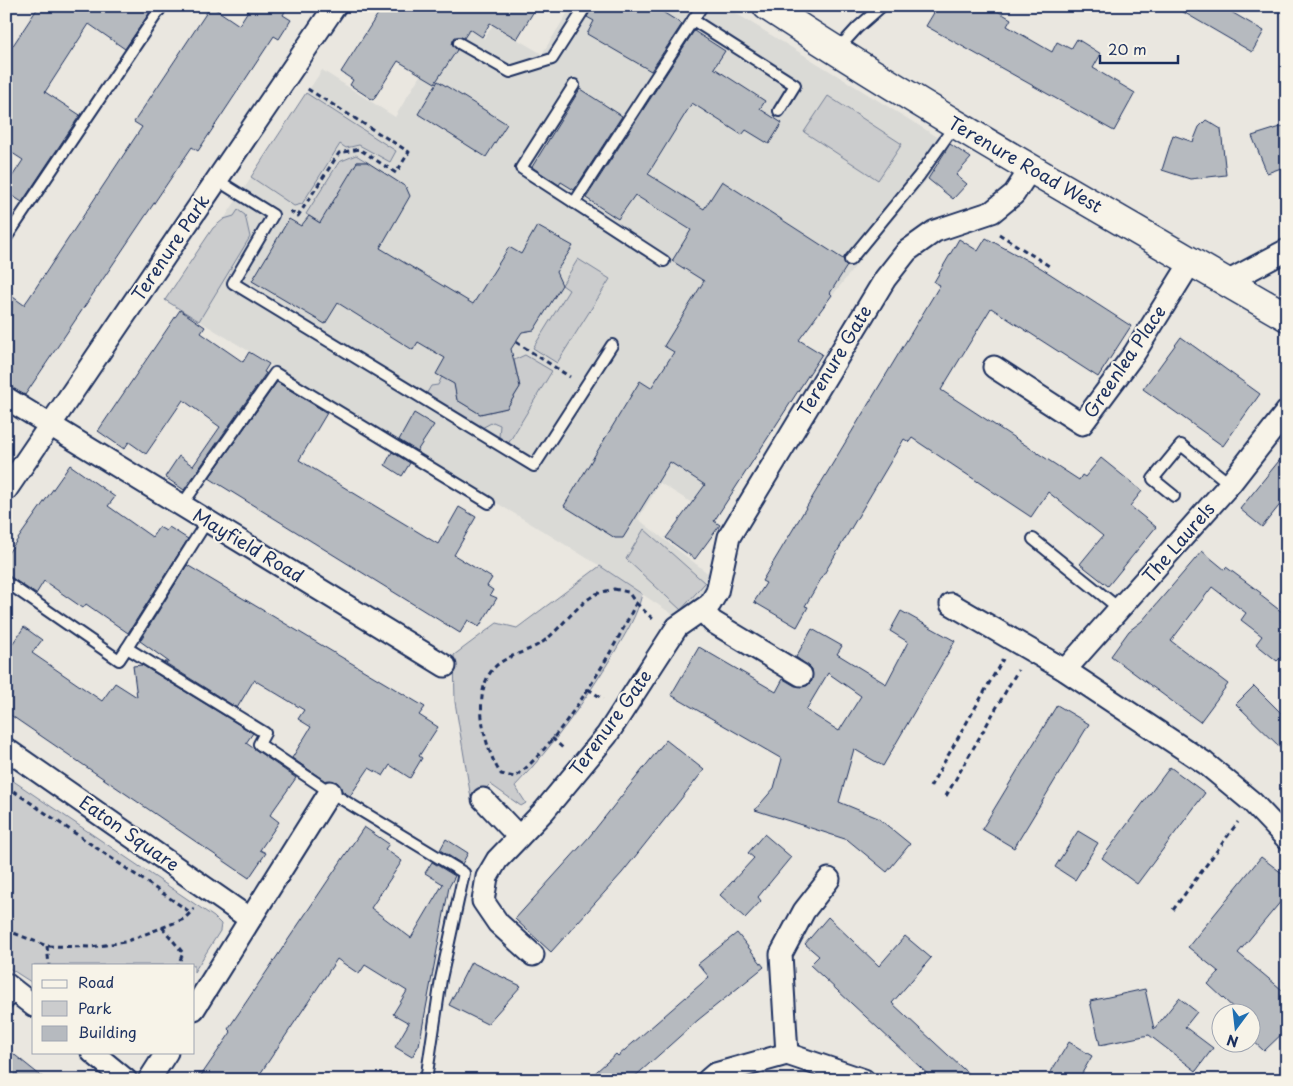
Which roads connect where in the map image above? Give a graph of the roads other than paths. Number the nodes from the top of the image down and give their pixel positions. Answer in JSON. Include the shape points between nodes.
{"nodes":[{"id":1,"x":162,"y":6,"type":"edge"},
{"id":2,"x":335,"y":6,"type":"edge"},
{"id":3,"x":586,"y":6,"type":"edge"},
{"id":4,"x":702,"y":6,"type":"edge"},
{"id":5,"x":882,"y":6,"type":"edge"},
{"id":6,"x":769,"y":7,"type":"edge"},
{"id":7,"x":693,"y":20,"type":"junction"},
{"id":8,"x":459,"y":43,"type":"dead end"},
{"id":9,"x":836,"y":52,"type":"junction"},
{"id":10,"x":574,"y":84,"type":"dead end"},
{"id":11,"x":779,"y":111,"type":"dead end"},
{"id":12,"x":955,"y":124,"type":"junction"},
{"id":13,"x":1031,"y":168,"type":"junction"},
{"id":14,"x":217,"y":180,"type":"junction"},
{"id":15,"x":574,"y":203,"type":"junction"},
{"id":16,"x":6,"y":238,"type":"edge"},
{"id":17,"x":1287,"y":250,"type":"edge"},
{"id":18,"x":850,"y":260,"type":"dead end"},
{"id":19,"x":664,"y":261,"type":"dead end"},
{"id":20,"x":1191,"y":262,"type":"junction"},
{"id":21,"x":1227,"y":282,"type":"junction"},
{"id":22,"x":1285,"y":309,"type":"edge"},
{"id":23,"x":612,"y":345,"type":"dead end"},
{"id":24,"x":994,"y":367,"type":"dead end"},
{"id":25,"x":6,"y":398,"type":"edge"},
{"id":26,"x":1287,"y":412,"type":"edge"},
{"id":27,"x":51,"y":426,"type":"junction"},
{"id":28,"x":1230,"y":484,"type":"junction"},
{"id":29,"x":6,"y":490,"type":"edge"},
{"id":30,"x":1174,"y":496,"type":"dead end"},
{"id":31,"x":489,"y":503,"type":"dead end"},
{"id":32,"x":182,"y":505,"type":"junction"},
{"id":33,"x":208,"y":521,"type":"junction"},
{"id":34,"x":1033,"y":539,"type":"dead end"},
{"id":35,"x":6,"y":582,"type":"edge"},
{"id":36,"x":951,"y":604,"type":"dead end"},
{"id":37,"x":702,"y":610,"type":"junction"},
{"id":38,"x":1121,"y":610,"type":"junction"},
{"id":39,"x":127,"y":648,"type":"junction"},
{"id":40,"x":445,"y":666,"type":"dead end"},
{"id":41,"x":1065,"y":670,"type":"junction"},
{"id":42,"x":801,"y":675,"type":"dead end"},
{"id":43,"x":6,"y":749,"type":"edge"},
{"id":44,"x":330,"y":792,"type":"junction"},
{"id":45,"x":483,"y":799,"type":"dead end"},
{"id":46,"x":519,"y":837,"type":"junction"},
{"id":47,"x":1287,"y":839,"type":"edge"},
{"id":48,"x":829,"y":879,"type":"dead end"},
{"id":49,"x":250,"y":919,"type":"junction"},
{"id":50,"x":533,"y":955,"type":"dead end"},
{"id":51,"x":10,"y":994,"type":"edge"},
{"id":52,"x":32,"y":1005,"type":"edge"},
{"id":53,"x":195,"y":1007,"type":"edge"},
{"id":54,"x":94,"y":1054,"type":"edge"},
{"id":55,"x":166,"y":1054,"type":"edge"},
{"id":56,"x":787,"y":1054,"type":"junction"},
{"id":57,"x":153,"y":1078,"type":"edge"},
{"id":58,"x":126,"y":1080,"type":"edge"},
{"id":59,"x":426,"y":1080,"type":"edge"},
{"id":60,"x":708,"y":1080,"type":"edge"},
{"id":61,"x":864,"y":1080,"type":"edge"}],
"edges":[{"from":1,"to":16,"type":"lane"},
{"from":2,"to":14,"type":"street","name":"Terenure Park"},
{"from":3,"to":8,"type":"lane","via":[[552,59],[510,72]]},
{"from":4,"to":7,"type":"lane"},
{"from":5,"to":9,"type":"lane"},
{"from":6,"to":9,"type":"main road","name":"Terenure Road West"},
{"from":7,"to":11,"type":"lane","via":[[795,85]]},
{"from":7,"to":15,"type":"lane"},
{"from":9,"to":12,"type":"main road","name":"Terenure Road West"},
{"from":10,"to":15,"type":"lane","via":[[521,168]]},
{"from":12,"to":13,"type":"main road","name":"Terenure Road West"},
{"from":12,"to":18,"type":"lane","via":[[919,176]]},
{"from":13,"to":20,"type":"main road","name":"Terenure Road West"},
{"from":13,"to":37,"type":"street","name":"Terenure Gate","via":[[1014,194],[992,212],[935,231],[907,251],[885,279],[729,537],[717,592]]},
{"from":14,"to":23,"type":"lane","via":[[273,215],[233,283],[534,466]]},
{"from":14,"to":27,"type":"street","name":"Terenure Park"},
{"from":15,"to":19,"type":"lane"},
{"from":17,"to":21,"type":"street"},
{"from":20,"to":21,"type":"main road","name":"Terenure Road West"},
{"from":20,"to":24,"type":"street","name":"Greenlea Place","via":[[1134,354],[1082,424]]},
{"from":21,"to":22,"type":"main road","name":"Terenure Road West"},
{"from":25,"to":27,"type":"street","name":"Mayfield Road"},
{"from":26,"to":28,"type":"street","name":"The Laurels"},
{"from":27,"to":29,"type":"street","name":"Terenure Park"},
{"from":27,"to":32,"type":"street","name":"Mayfield Road"},
{"from":28,"to":30,"type":"lane","via":[[1181,445],[1154,480]]},
{"from":28,"to":38,"type":"street","name":"The Laurels"},
{"from":31,"to":32,"type":"lane","via":[[275,373]]},
{"from":32,"to":33,"type":"street","name":"Mayfield Road"},
{"from":33,"to":39,"type":"lane"},
{"from":33,"to":40,"type":"street","name":"Mayfield Road"},
{"from":34,"to":38,"type":"lane"},
{"from":35,"to":39,"type":"lane","via":[[119,660]]},
{"from":36,"to":41,"type":"street"},
{"from":37,"to":42,"type":"street","via":[[713,622]]},
{"from":37,"to":46,"type":"street","name":"Terenure Gate","via":[[677,627],[607,735]]},
{"from":38,"to":41,"type":"street","name":"The Laurels"},
{"from":39,"to":44,"type":"lane","via":[[265,733],[259,744]]},
{"from":41,"to":47,"type":"street","via":[[1205,763],[1252,802]]},
{"from":43,"to":49,"type":"street","name":"Eaton Square"},
{"from":44,"to":49,"type":"street"},
{"from":44,"to":59,"type":"lane","via":[[464,873],[441,979]]},
{"from":45,"to":46,"type":"street"},
{"from":46,"to":50,"type":"street","name":"Terenure Gate","via":[[497,860],[487,877],[483,901],[498,923]]},
{"from":48,"to":56,"type":"street","via":[[804,912],[781,954]]},
{"from":49,"to":53,"type":"street"},
{"from":51,"to":52,"type":"street"},
{"from":54,"to":58,"type":"street"},
{"from":55,"to":57,"type":"street"},
{"from":56,"to":60,"type":"street","via":[[715,1074]]},
{"from":56,"to":61,"type":"street"}]}
